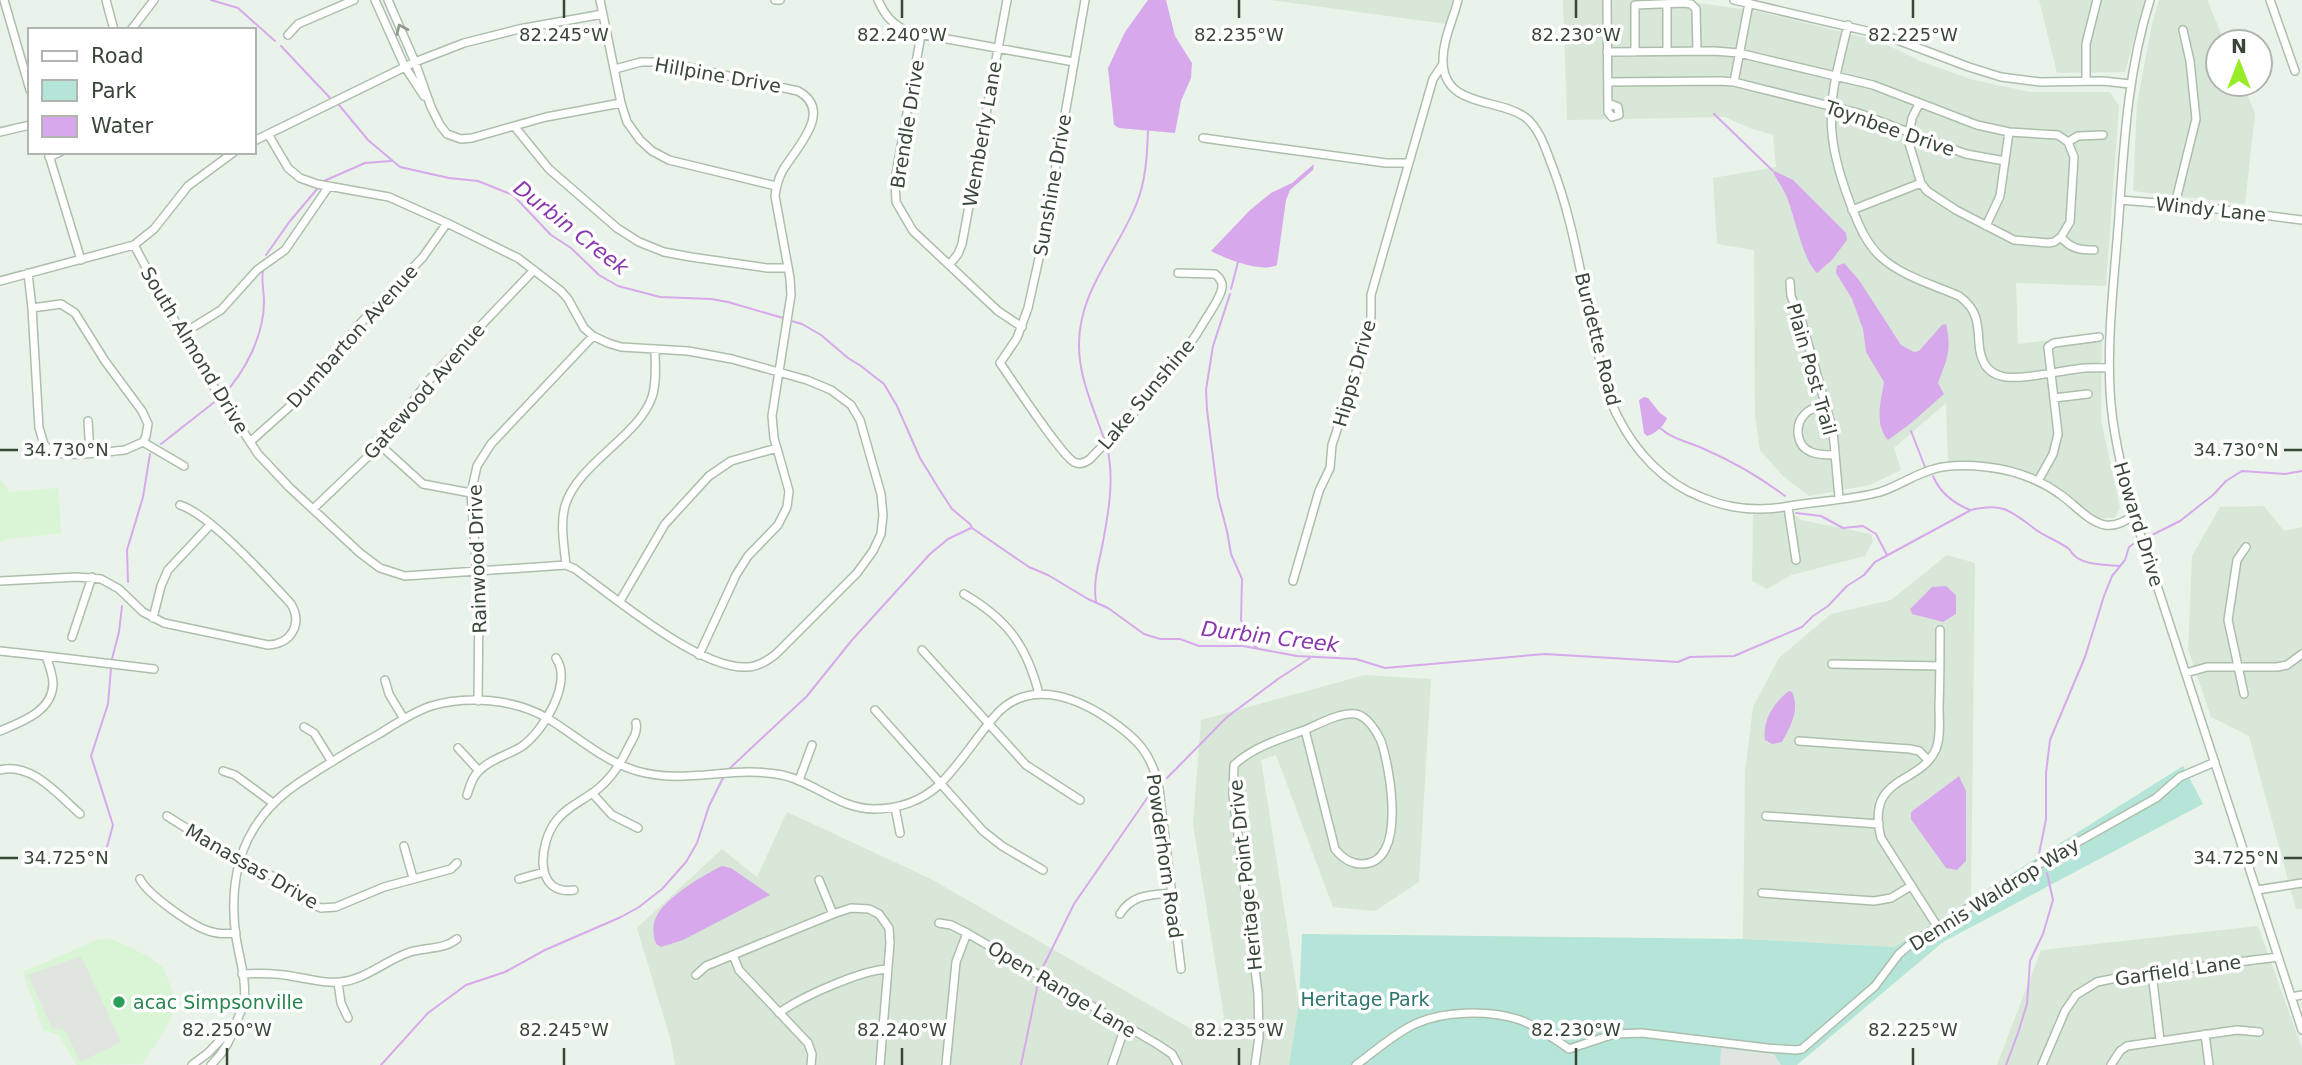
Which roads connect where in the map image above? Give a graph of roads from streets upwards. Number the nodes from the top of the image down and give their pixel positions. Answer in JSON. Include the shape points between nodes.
{"nodes":[{"id":1,"x":4,"y":0,"type":"edge"},
{"id":2,"x":106,"y":0,"type":"edge"},
{"id":3,"x":154,"y":0,"type":"edge"},
{"id":4,"x":354,"y":0,"type":"edge"},
{"id":5,"x":375,"y":0,"type":"edge"},
{"id":6,"x":388,"y":0,"type":"edge"},
{"id":7,"x":600,"y":0,"type":"edge"},
{"id":8,"x":878,"y":0,"type":"edge"},
{"id":9,"x":1007,"y":0,"type":"edge"},
{"id":10,"x":1085,"y":0,"type":"edge"},
{"id":11,"x":1458,"y":0,"type":"edge"},
{"id":12,"x":1607,"y":0,"type":"edge"},
{"id":13,"x":1734,"y":0,"type":"edge"},
{"id":14,"x":2097,"y":0,"type":"edge"},
{"id":15,"x":2150,"y":0,"type":"edge"},
{"id":16,"x":2270,"y":0,"type":"edge"},
{"id":17,"x":1749,"y":3,"type":"junction"},
{"id":18,"x":1667,"y":4,"type":"junction"},
{"id":19,"x":603,"y":15,"type":"junction"},
{"id":20,"x":1848,"y":25,"type":"junction"},
{"id":21,"x":113,"y":28,"type":"edge"},
{"id":22,"x":133,"y":28,"type":"edge"},
{"id":23,"x":2183,"y":30,"type":"dead end"},
{"id":24,"x":288,"y":35,"type":"dead end"},
{"id":25,"x":921,"y":35,"type":"junction"},
{"id":26,"x":998,"y":49,"type":"junction"},
{"id":27,"x":1667,"y":51,"type":"junction"},
{"id":28,"x":1697,"y":51,"type":"junction"},
{"id":29,"x":1607,"y":52,"type":"junction"},
{"id":30,"x":1636,"y":52,"type":"junction"},
{"id":31,"x":1739,"y":53,"type":"junction"},
{"id":32,"x":28,"y":54,"type":"edge"},
{"id":33,"x":20,"y":56,"type":"junction"},
{"id":34,"x":415,"y":62,"type":"junction"},
{"id":35,"x":1074,"y":62,"type":"junction"},
{"id":36,"x":1443,"y":63,"type":"junction"},
{"id":37,"x":405,"y":67,"type":"junction"},
{"id":38,"x":615,"y":69,"type":"junction"},
{"id":39,"x":2295,"y":71,"type":"dead end"},
{"id":40,"x":1835,"y":76,"type":"junction"},
{"id":41,"x":2086,"y":81,"type":"junction"},
{"id":42,"x":1608,"y":82,"type":"junction"},
{"id":43,"x":1734,"y":82,"type":"junction"},
{"id":44,"x":28,"y":83,"type":"edge"},
{"id":45,"x":2130,"y":84,"type":"junction"},
{"id":46,"x":621,"y":103,"type":"junction"},
{"id":47,"x":1608,"y":103,"type":"dead end"},
{"id":48,"x":430,"y":104,"type":"junction"},
{"id":49,"x":1919,"y":104,"type":"junction"},
{"id":50,"x":1830,"y":106,"type":"junction"},
{"id":51,"x":28,"y":125,"type":"edge"},
{"id":52,"x":514,"y":126,"type":"junction"},
{"id":53,"x":0,"y":132,"type":"edge"},
{"id":54,"x":1908,"y":132,"type":"junction"},
{"id":55,"x":2009,"y":132,"type":"junction"},
{"id":56,"x":268,"y":134,"type":"junction"},
{"id":57,"x":2103,"y":135,"type":"dead end"},
{"id":58,"x":1203,"y":138,"type":"dead end"},
{"id":59,"x":256,"y":140,"type":"edge"},
{"id":60,"x":2068,"y":142,"type":"junction"},
{"id":61,"x":230,"y":154,"type":"edge"},
{"id":62,"x":49,"y":155,"type":"edge"},
{"id":63,"x":2005,"y":161,"type":"junction"},
{"id":64,"x":1409,"y":163,"type":"junction"},
{"id":65,"x":1921,"y":183,"type":"junction"},
{"id":66,"x":329,"y":186,"type":"junction"},
{"id":67,"x":776,"y":186,"type":"junction"},
{"id":68,"x":2120,"y":200,"type":"junction"},
{"id":69,"x":2175,"y":204,"type":"junction"},
{"id":70,"x":1853,"y":210,"type":"junction"},
{"id":71,"x":2302,"y":220,"type":"edge"},
{"id":72,"x":447,"y":223,"type":"junction"},
{"id":73,"x":1986,"y":226,"type":"junction"},
{"id":74,"x":2062,"y":237,"type":"junction"},
{"id":75,"x":134,"y":245,"type":"junction"},
{"id":76,"x":2094,"y":250,"type":"dead end"},
{"id":77,"x":81,"y":260,"type":"junction"},
{"id":78,"x":949,"y":265,"type":"junction"},
{"id":79,"x":788,"y":268,"type":"junction"},
{"id":80,"x":534,"y":270,"type":"junction"},
{"id":81,"x":28,"y":273,"type":"junction"},
{"id":82,"x":1178,"y":273,"type":"dead end"},
{"id":83,"x":0,"y":281,"type":"edge"},
{"id":84,"x":1790,"y":282,"type":"dead end"},
{"id":85,"x":32,"y":308,"type":"junction"},
{"id":86,"x":1022,"y":327,"type":"junction"},
{"id":87,"x":182,"y":334,"type":"junction"},
{"id":88,"x":593,"y":335,"type":"junction"},
{"id":89,"x":2099,"y":337,"type":"dead end"},
{"id":90,"x":655,"y":349,"type":"junction"},
{"id":91,"x":1000,"y":363,"type":"joint"},
{"id":92,"x":2109,"y":368,"type":"junction"},
{"id":93,"x":779,"y":372,"type":"junction"},
{"id":94,"x":2051,"y":372,"type":"junction"},
{"id":95,"x":2088,"y":394,"type":"dead end"},
{"id":96,"x":2054,"y":398,"type":"junction"},
{"id":97,"x":1826,"y":405,"type":"junction"},
{"id":98,"x":88,"y":421,"type":"dead end"},
{"id":99,"x":143,"y":442,"type":"junction"},
{"id":100,"x":250,"y":442,"type":"junction"},
{"id":101,"x":380,"y":445,"type":"junction"},
{"id":102,"x":777,"y":448,"type":"junction"},
{"id":103,"x":90,"y":453,"type":"junction"},
{"id":104,"x":1834,"y":455,"type":"junction"},
{"id":105,"x":184,"y":466,"type":"dead end"},
{"id":106,"x":2039,"y":481,"type":"junction"},
{"id":107,"x":471,"y":493,"type":"junction"},
{"id":108,"x":1839,"y":498,"type":"junction"},
{"id":109,"x":180,"y":505,"type":"dead end"},
{"id":110,"x":1788,"y":507,"type":"junction"},
{"id":111,"x":313,"y":509,"type":"junction"},
{"id":112,"x":2134,"y":515,"type":"junction"},
{"id":113,"x":211,"y":524,"type":"junction"},
{"id":114,"x":2246,"y":547,"type":"dead end"},
{"id":115,"x":1797,"y":560,"type":"dead end"},
{"id":116,"x":566,"y":565,"type":"junction"},
{"id":117,"x":477,"y":570,"type":"junction"},
{"id":118,"x":92,"y":577,"type":"junction"},
{"id":119,"x":0,"y":581,"type":"edge"},
{"id":120,"x":1293,"y":581,"type":"dead end"},
{"id":121,"x":964,"y":594,"type":"dead end"},
{"id":122,"x":620,"y":601,"type":"junction"},
{"id":123,"x":153,"y":618,"type":"junction"},
{"id":124,"x":1941,"y":630,"type":"dead end"},
{"id":125,"x":72,"y":636,"type":"dead end"},
{"id":126,"x":922,"y":650,"type":"dead end"},
{"id":127,"x":0,"y":651,"type":"edge"},
{"id":128,"x":2302,"y":654,"type":"edge"},
{"id":129,"x":699,"y":655,"type":"junction"},
{"id":130,"x":46,"y":656,"type":"junction"},
{"id":131,"x":556,"y":658,"type":"dead end"},
{"id":132,"x":1832,"y":664,"type":"dead end"},
{"id":133,"x":1940,"y":666,"type":"junction"},
{"id":134,"x":2237,"y":666,"type":"junction"},
{"id":135,"x":153,"y":668,"type":"dead end"},
{"id":136,"x":2186,"y":673,"type":"junction"},
{"id":137,"x":384,"y":680,"type":"dead end"},
{"id":138,"x":1040,"y":694,"type":"junction"},
{"id":139,"x":2244,"y":694,"type":"dead end"},
{"id":140,"x":478,"y":701,"type":"junction"},
{"id":141,"x":876,"y":710,"type":"dead end"},
{"id":142,"x":547,"y":718,"type":"junction"},
{"id":143,"x":404,"y":719,"type":"junction"},
{"id":144,"x":636,"y":723,"type":"dead end"},
{"id":145,"x":989,"y":725,"type":"junction"},
{"id":146,"x":304,"y":727,"type":"dead end"},
{"id":147,"x":1305,"y":730,"type":"junction"},
{"id":148,"x":0,"y":731,"type":"edge"},
{"id":149,"x":1799,"y":741,"type":"dead end"},
{"id":150,"x":812,"y":746,"type":"dead end"},
{"id":151,"x":458,"y":748,"type":"dead end"},
{"id":152,"x":1928,"y":760,"type":"junction"},
{"id":153,"x":2215,"y":761,"type":"junction"},
{"id":154,"x":332,"y":762,"type":"junction"},
{"id":155,"x":618,"y":765,"type":"junction"},
{"id":156,"x":0,"y":770,"type":"edge"},
{"id":157,"x":223,"y":771,"type":"dead end"},
{"id":158,"x":479,"y":771,"type":"junction"},
{"id":159,"x":799,"y":780,"type":"junction"},
{"id":160,"x":940,"y":783,"type":"junction"},
{"id":161,"x":592,"y":793,"type":"junction"},
{"id":162,"x":467,"y":795,"type":"dead end"},
{"id":163,"x":1080,"y":800,"type":"dead end"},
{"id":164,"x":273,"y":803,"type":"junction"},
{"id":165,"x":895,"y":807,"type":"junction"},
{"id":166,"x":80,"y":814,"type":"dead end"},
{"id":167,"x":167,"y":816,"type":"dead end"},
{"id":168,"x":1766,"y":816,"type":"dead end"},
{"id":169,"x":1879,"y":824,"type":"junction"},
{"id":170,"x":638,"y":828,"type":"dead end"},
{"id":171,"x":900,"y":833,"type":"dead end"},
{"id":172,"x":404,"y":846,"type":"dead end"},
{"id":173,"x":240,"y":860,"type":"junction"},
{"id":174,"x":457,"y":863,"type":"dead end"},
{"id":175,"x":1043,"y":870,"type":"dead end"},
{"id":176,"x":544,"y":872,"type":"junction"},
{"id":177,"x":413,"y":878,"type":"junction"},
{"id":178,"x":140,"y":879,"type":"dead end"},
{"id":179,"x":519,"y":879,"type":"dead end"},
{"id":180,"x":820,"y":880,"type":"dead end"},
{"id":181,"x":2302,"y":883,"type":"edge"},
{"id":182,"x":1911,"y":886,"type":"junction"},
{"id":183,"x":574,"y":890,"type":"dead end"},
{"id":184,"x":2257,"y":890,"type":"junction"},
{"id":185,"x":1172,"y":892,"type":"junction"},
{"id":186,"x":1762,"y":892,"type":"dead end"},
{"id":187,"x":833,"y":914,"type":"junction"},
{"id":188,"x":1120,"y":914,"type":"dead end"},
{"id":189,"x":939,"y":923,"type":"dead end"},
{"id":190,"x":1937,"y":926,"type":"junction"},
{"id":191,"x":236,"y":933,"type":"junction"},
{"id":192,"x":967,"y":933,"type":"junction"},
{"id":193,"x":457,"y":939,"type":"dead end"},
{"id":194,"x":733,"y":956,"type":"junction"},
{"id":195,"x":2278,"y":957,"type":"junction"},
{"id":196,"x":888,"y":968,"type":"junction"},
{"id":197,"x":1181,"y":969,"type":"dead end"},
{"id":198,"x":2152,"y":973,"type":"junction"},
{"id":199,"x":242,"y":974,"type":"junction"},
{"id":200,"x":696,"y":975,"type":"dead end"},
{"id":201,"x":338,"y":983,"type":"junction"},
{"id":202,"x":2302,"y":995,"type":"edge"},
{"id":203,"x":2291,"y":998,"type":"junction"},
{"id":204,"x":779,"y":1013,"type":"junction"},
{"id":205,"x":348,"y":1018,"type":"dead end"},
{"id":206,"x":236,"y":1024,"type":"junction"},
{"id":207,"x":1125,"y":1027,"type":"junction"},
{"id":208,"x":2302,"y":1030,"type":"edge"},
{"id":209,"x":2259,"y":1031,"type":"dead end"},
{"id":210,"x":2205,"y":1034,"type":"junction"},
{"id":211,"x":2160,"y":1040,"type":"junction"},
{"id":212,"x":192,"y":1065,"type":"edge"},
{"id":213,"x":211,"y":1065,"type":"edge"},
{"id":214,"x":811,"y":1065,"type":"edge"},
{"id":215,"x":880,"y":1065,"type":"edge"},
{"id":216,"x":946,"y":1065,"type":"edge"},
{"id":217,"x":1112,"y":1065,"type":"edge"},
{"id":218,"x":1178,"y":1065,"type":"edge"},
{"id":219,"x":1255,"y":1065,"type":"edge"},
{"id":220,"x":1356,"y":1065,"type":"edge"},
{"id":221,"x":2042,"y":1065,"type":"edge"},
{"id":222,"x":2111,"y":1065,"type":"edge"},
{"id":223,"x":2209,"y":1065,"type":"edge"}],
"edges":[{"from":1,"to":33,"type":"street"},
{"from":2,"to":21,"type":"street"},
{"from":3,"to":22,"type":"street"},
{"from":4,"to":24,"type":"street","via":[[298,24]]},
{"from":5,"to":37,"type":"street"},
{"from":34,"to":6,"type":"street","one_way":true},
{"from":7,"to":19,"type":"street"},
{"from":8,"to":25,"type":"street","via":[[896,25]]},
{"from":9,"to":26,"type":"street","name":"Wemberly Lane"},
{"from":10,"to":35,"type":"street","name":"Sunshine Drive"},
{"from":11,"to":36,"type":"street"},
{"from":12,"to":29,"type":"street"},
{"from":13,"to":17,"type":"street"},
{"from":14,"to":41,"type":"street","via":[[2086,44]]},
{"from":15,"to":45,"type":"street","name":"Howard Drive"},
{"from":16,"to":39,"type":"street"},
{"from":17,"to":20,"type":"street"},
{"from":17,"to":31,"type":"street"},
{"from":18,"to":27,"type":"street"},
{"from":18,"to":28,"type":"street","via":[[1691,4],[1696,9]]},
{"from":18,"to":30,"type":"street","via":[[1635,5]]},
{"from":19,"to":34,"type":"street","via":[[485,37]]},
{"from":19,"to":38,"type":"street"},
{"from":20,"to":40,"type":"street"},
{"from":20,"to":41,"type":"street","via":[[2001,77]]},
{"from":23,"to":69,"type":"street","via":[[2196,120]]},
{"from":25,"to":26,"type":"street"},
{"from":25,"to":78,"type":"street","name":"Brendle Drive","via":[[894,193],[908,225]]},
{"from":26,"to":35,"type":"street"},
{"from":26,"to":78,"type":"street","name":"Wemberly Lane","via":[[962,244]]},
{"from":27,"to":28,"type":"street"},
{"from":27,"to":30,"type":"street"},
{"from":28,"to":31,"type":"street"},
{"from":29,"to":30,"type":"street"},
{"from":29,"to":42,"type":"street"},
{"from":31,"to":40,"type":"street"},
{"from":31,"to":43,"type":"street"},
{"from":32,"to":33,"type":"street"},
{"from":33,"to":44,"type":"street"},
{"from":34,"to":37,"type":"street"},
{"from":34,"to":48,"type":"street"},
{"from":35,"to":86,"type":"street","name":"Sunshine Drive","via":[[1039,261]]},
{"from":36,"to":64,"type":"street","name":"Hipps Drive","via":[[1433,79]]},
{"from":36,"to":110,"type":"street","name":"Burdette Road","via":[[1446,77],[1459,93],[1518,113],[1532,123],[1541,138],[1568,215],[1607,389],[1639,449],[1667,478],[1709,500],[1742,509]]},
{"from":37,"to":48,"type":"street"},
{"from":37,"to":56,"type":"street"},
{"from":38,"to":46,"type":"street"},
{"from":38,"to":67,"type":"street","name":"Hillpine Drive","via":[[663,62],[801,92],[810,104],[812,123]]},
{"from":40,"to":49,"type":"street"},
{"from":40,"to":50,"type":"street"},
{"from":41,"to":45,"type":"street"},
{"from":42,"to":43,"type":"street","name":"Toynbee Drive"},
{"from":42,"to":47,"type":"street"},
{"from":43,"to":50,"type":"street","name":"Toynbee Drive"},
{"from":45,"to":68,"type":"street","name":"Howard Drive"},
{"from":46,"to":52,"type":"street"},
{"from":46,"to":67,"type":"street","via":[[635,135],[658,155]]},
{"from":48,"to":52,"type":"street","via":[[442,129],[456,138]]},
{"from":49,"to":54,"type":"street"},
{"from":49,"to":55,"type":"street"},
{"from":50,"to":54,"type":"street","name":"Toynbee Drive"},
{"from":50,"to":70,"type":"street","via":[[1835,161]]},
{"from":51,"to":53,"type":"street"},
{"from":52,"to":79,"type":"street","via":[[549,169],[639,242],[691,257]]},
{"from":54,"to":63,"type":"street","name":"Toynbee Drive","via":[[1966,154]]},
{"from":54,"to":65,"type":"street"},
{"from":55,"to":60,"type":"street","via":[[2058,135]]},
{"from":55,"to":63,"type":"street"},
{"from":56,"to":59,"type":"street"},
{"from":56,"to":66,"type":"street","via":[[295,175]]},
{"from":57,"to":60,"type":"street","via":[[2078,135]]},
{"from":58,"to":64,"type":"street"},
{"from":60,"to":74,"type":"street","via":[[2074,157],[2073,181],[2070,222]]},
{"from":61,"to":75,"type":"street","via":[[194,180],[154,229]]},
{"from":62,"to":77,"type":"street"},
{"from":63,"to":73,"type":"street","via":[[2000,196]]},
{"from":64,"to":120,"type":"street","name":"Hipps Drive","via":[[1371,295],[1363,351]]},
{"from":65,"to":70,"type":"street"},
{"from":65,"to":73,"type":"street","via":[[1934,197]]},
{"from":66,"to":72,"type":"street","via":[[389,197]]},
{"from":66,"to":87,"type":"street","via":[[285,250],[257,270],[221,310]]},
{"from":67,"to":79,"type":"street","via":[[775,209]]},
{"from":68,"to":69,"type":"street","name":"Windy Lane"},
{"from":68,"to":92,"type":"street","name":"Howard Drive"},
{"from":69,"to":71,"type":"street","name":"Windy Lane"},
{"from":70,"to":94,"type":"street","via":[[1865,239],[1882,258],[1968,303],[1978,322],[1981,359],[1990,371],[2002,377]]},
{"from":72,"to":80,"type":"street"},
{"from":72,"to":100,"type":"street","name":"Dumbarton Avenue","via":[[307,391]]},
{"from":73,"to":74,"type":"street","via":[[2022,242],[2048,243]]},
{"from":74,"to":76,"type":"street","via":[[2073,248]]},
{"from":75,"to":77,"type":"street"},
{"from":75,"to":87,"type":"street","name":"South Almond Drive"},
{"from":77,"to":81,"type":"street"},
{"from":78,"to":86,"type":"street","name":"Brendle Drive"},
{"from":79,"to":93,"type":"street","via":[[791,295]]},
{"from":80,"to":88,"type":"street","via":[[565,295],[578,320]]},
{"from":80,"to":101,"type":"street","name":"Gatewood Avenue","via":[[429,380]]},
{"from":81,"to":83,"type":"street"},
{"from":81,"to":85,"type":"street"},
{"from":82,"to":91,"type":"street","name":"Lake Sunshine","via":[[1216,274],[1221,291],[1187,349],[1138,410],[1086,462],[1075,463],[1067,455]]},
{"from":84,"to":97,"type":"street","name":"Plain Post Trail"},
{"from":85,"to":99,"type":"street","via":[[61,304],[75,313],[142,411],[148,424]]},
{"from":85,"to":103,"type":"street","via":[[45,445],[65,455]]},
{"from":86,"to":91,"type":"street","name":"Sunshine Drive"},
{"from":87,"to":100,"type":"street","name":"South Almond Drive"},
{"from":88,"to":90,"type":"street","via":[[621,347]]},
{"from":88,"to":107,"type":"street","name":"Rainwood Drive","via":[[486,449]]},
{"from":89,"to":94,"type":"street","via":[[2050,344]]},
{"from":90,"to":93,"type":"street","via":[[714,355]]},
{"from":90,"to":116,"type":"street","via":[[655,387],[649,406],[577,482],[567,499],[563,522]]},
{"from":92,"to":94,"type":"street"},
{"from":92,"to":112,"type":"street","name":"Howard Drive","via":[[2117,447]]},
{"from":93,"to":102,"type":"street","via":[[772,416]]},
{"from":93,"to":129,"type":"street","via":[[831,390],[855,410],[881,494],[881,534],[866,562],[769,659],[751,667]]},
{"from":94,"to":96,"type":"street"},
{"from":95,"to":96,"type":"street"},
{"from":96,"to":106,"type":"street","via":[[2056,445]]},
{"from":97,"to":104,"type":"street","name":"Plain Post Trail"},
{"from":97,"to":104,"type":"street","via":[[1803,415],[1798,434],[1808,451]]},
{"from":98,"to":103,"type":"street"},
{"from":99,"to":103,"type":"street","via":[[125,450]]},
{"from":99,"to":105,"type":"street"},
{"from":100,"to":111,"type":"street","name":"South Almond Drive"},
{"from":101,"to":107,"type":"street","via":[[423,484]]},
{"from":101,"to":111,"type":"street","name":"Gatewood Avenue"},
{"from":102,"to":122,"type":"street","via":[[731,461],[709,476],[665,524]]},
{"from":102,"to":129,"type":"street","via":[[789,491],[785,514],[736,575]]},
{"from":104,"to":108,"type":"street","name":"Plain Post Trail"},
{"from":106,"to":108,"type":"street","name":"Burdette Road","via":[[2010,471],[1955,465],[1881,491]]},
{"from":106,"to":112,"type":"street","name":"Burdette Road","via":[[2103,525],[2115,525]]},
{"from":107,"to":117,"type":"street","name":"Rainwood Drive"},
{"from":108,"to":110,"type":"street","name":"Burdette Road"},
{"from":109,"to":113,"type":"street"},
{"from":110,"to":115,"type":"street"},
{"from":111,"to":117,"type":"street","name":"South Almond Drive","via":[[359,553],[390,573],[405,576]]},
{"from":112,"to":136,"type":"street","name":"Howard Drive"},
{"from":113,"to":123,"type":"street","via":[[168,570]]},
{"from":113,"to":123,"type":"street","via":[[291,604],[296,616],[293,632],[282,642],[268,645],[177,628]]},
{"from":114,"to":134,"type":"street","via":[[2237,559],[2228,620]]},
{"from":116,"to":117,"type":"street","name":"South Almond Drive"},
{"from":116,"to":122,"type":"street"},
{"from":117,"to":140,"type":"street","name":"Rainwood Drive"},
{"from":118,"to":119,"type":"street"},
{"from":118,"to":123,"type":"street","via":[[112,584]]},
{"from":118,"to":125,"type":"street"},
{"from":121,"to":138,"type":"street","via":[[990,610],[1013,634],[1030,663]]},
{"from":122,"to":129,"type":"street"},
{"from":124,"to":133,"type":"street"},
{"from":126,"to":145,"type":"street"},
{"from":127,"to":130,"type":"street"},
{"from":128,"to":134,"type":"street","via":[[2277,667]]},
{"from":130,"to":135,"type":"street"},
{"from":130,"to":148,"type":"street","via":[[53,685],[43,706],[28,719]]},
{"from":131,"to":142,"type":"street","via":[[562,679]]},
{"from":132,"to":133,"type":"street"},
{"from":133,"to":152,"type":"street","via":[[1938,742]]},
{"from":134,"to":136,"type":"street"},
{"from":134,"to":139,"type":"street"},
{"from":136,"to":153,"type":"street","name":"Howard Drive"},
{"from":137,"to":143,"type":"street"},
{"from":138,"to":145,"type":"street","name":"Powderhorn Road","via":[[1006,706]]},
{"from":138,"to":185,"type":"street","name":"Powderhorn Road","via":[[1083,703],[1130,734],[1145,750],[1159,787]]},
{"from":140,"to":142,"type":"street","name":"Powderhorn Road","via":[[511,704]]},
{"from":140,"to":143,"type":"street","name":"Powderhorn Road","via":[[439,704]]},
{"from":141,"to":160,"type":"street"},
{"from":142,"to":155,"type":"street","name":"Powderhorn Road"},
{"from":142,"to":158,"type":"street","via":[[524,744]]},
{"from":143,"to":154,"type":"street","name":"Powderhorn Road"},
{"from":144,"to":155,"type":"street","via":[[636,732]]},
{"from":145,"to":160,"type":"street","name":"Powderhorn Road"},
{"from":145,"to":163,"type":"street","via":[[1026,765]]},
{"from":146,"to":154,"type":"street","via":[[314,733]]},
{"from":147,"to":147,"type":"street","name":"Heritage Point Drive","via":[[1356,714],[1381,741],[1392,822],[1389,842],[1376,861],[1357,864],[1335,849]]},
{"from":147,"to":219,"type":"street","name":"Heritage Point Drive","via":[[1258,748],[1234,765],[1233,794],[1258,993]]},
{"from":149,"to":152,"type":"street","via":[[1910,749]]},
{"from":150,"to":159,"type":"street"},
{"from":151,"to":158,"type":"street"},
{"from":152,"to":169,"type":"street","via":[[1887,790]]},
{"from":153,"to":184,"type":"street","name":"Howard Drive"},
{"from":153,"to":190,"type":"street","name":"Dennis Waldrop Way","via":[[2180,777],[2156,798]]},
{"from":154,"to":164,"type":"street","name":"Powderhorn Road"},
{"from":155,"to":159,"type":"street","name":"Powderhorn Road","via":[[660,776],[761,772]]},
{"from":155,"to":161,"type":"street"},
{"from":156,"to":166,"type":"street","via":[[29,772]]},
{"from":157,"to":164,"type":"street","via":[[236,775]]},
{"from":158,"to":162,"type":"street"},
{"from":159,"to":165,"type":"street","name":"Powderhorn Road","via":[[854,807]]},
{"from":160,"to":165,"type":"street","name":"Powderhorn Road","via":[[918,799]]},
{"from":160,"to":175,"type":"street","via":[[993,839]]},
{"from":161,"to":170,"type":"street","via":[[608,811]]},
{"from":161,"to":176,"type":"street","via":[[563,813],[552,827],[544,850]]},
{"from":164,"to":173,"type":"street","name":"Powderhorn Road","via":[[251,832]]},
{"from":165,"to":171,"type":"street"},
{"from":167,"to":173,"type":"street","name":"Manassas Drive"},
{"from":168,"to":169,"type":"street"},
{"from":169,"to":182,"type":"street","via":[[1881,838]]},
{"from":172,"to":177,"type":"street"},
{"from":173,"to":177,"type":"street","name":"Manassas Drive","via":[[321,908],[336,907]]},
{"from":173,"to":191,"type":"street","name":"Powderhorn Road","via":[[234,891]]},
{"from":174,"to":177,"type":"street","name":"Manassas Drive","via":[[451,869]]},
{"from":176,"to":179,"type":"street"},
{"from":176,"to":183,"type":"street","via":[[557,888]]},
{"from":178,"to":191,"type":"street","via":[[150,894],[198,926]]},
{"from":180,"to":187,"type":"street"},
{"from":181,"to":184,"type":"street"},
{"from":182,"to":186,"type":"street","via":[[1891,898],[1874,901]]},
{"from":182,"to":190,"type":"street"},
{"from":184,"to":195,"type":"street","name":"Howard Drive"},
{"from":185,"to":188,"type":"street","via":[[1134,899]]},
{"from":185,"to":197,"type":"street","name":"Powderhorn Road"},
{"from":187,"to":194,"type":"street"},
{"from":187,"to":196,"type":"street","via":[[857,908],[879,914],[889,928]]},
{"from":189,"to":192,"type":"street","name":"Open Range Lane"},
{"from":190,"to":220,"type":"street","name":"Dennis Waldrop Way","via":[[1905,948],[1863,998],[1802,1049],[1642,1033],[1614,1034],[1569,1049],[1518,1020],[1466,1014],[1414,1024]]},
{"from":191,"to":199,"type":"street","name":"Powderhorn Road"},
{"from":192,"to":207,"type":"street","name":"Open Range Lane"},
{"from":192,"to":216,"type":"street","via":[[956,962]]},
{"from":193,"to":201,"type":"street","via":[[446,946],[401,955]]},
{"from":194,"to":200,"type":"street"},
{"from":194,"to":204,"type":"street","via":[[739,970]]},
{"from":195,"to":198,"type":"street","name":"Garfield Lane"},
{"from":195,"to":203,"type":"street","name":"Howard Drive"},
{"from":196,"to":204,"type":"street","via":[[848,980]]},
{"from":196,"to":215,"type":"street"},
{"from":198,"to":211,"type":"street"},
{"from":198,"to":221,"type":"street","name":"Garfield Lane","via":[[2097,982],[2076,995],[2064,1011]]},
{"from":199,"to":201,"type":"street"},
{"from":199,"to":206,"type":"street","name":"Powderhorn Road","via":[[244,1002]]},
{"from":201,"to":205,"type":"street"},
{"from":202,"to":203,"type":"street"},
{"from":203,"to":208,"type":"street","name":"Howard Drive"},
{"from":204,"to":214,"type":"street","via":[[808,1043]]},
{"from":206,"to":212,"type":"street"},
{"from":206,"to":213,"type":"street","name":"Powderhorn Road","via":[[233,1036]]},
{"from":207,"to":217,"type":"street"},
{"from":207,"to":218,"type":"street","name":"Open Range Lane","via":[[1172,1054]]},
{"from":209,"to":210,"type":"street"},
{"from":210,"to":211,"type":"street"},
{"from":210,"to":223,"type":"street"},
{"from":211,"to":222,"type":"street","via":[[2127,1046]]}]}
